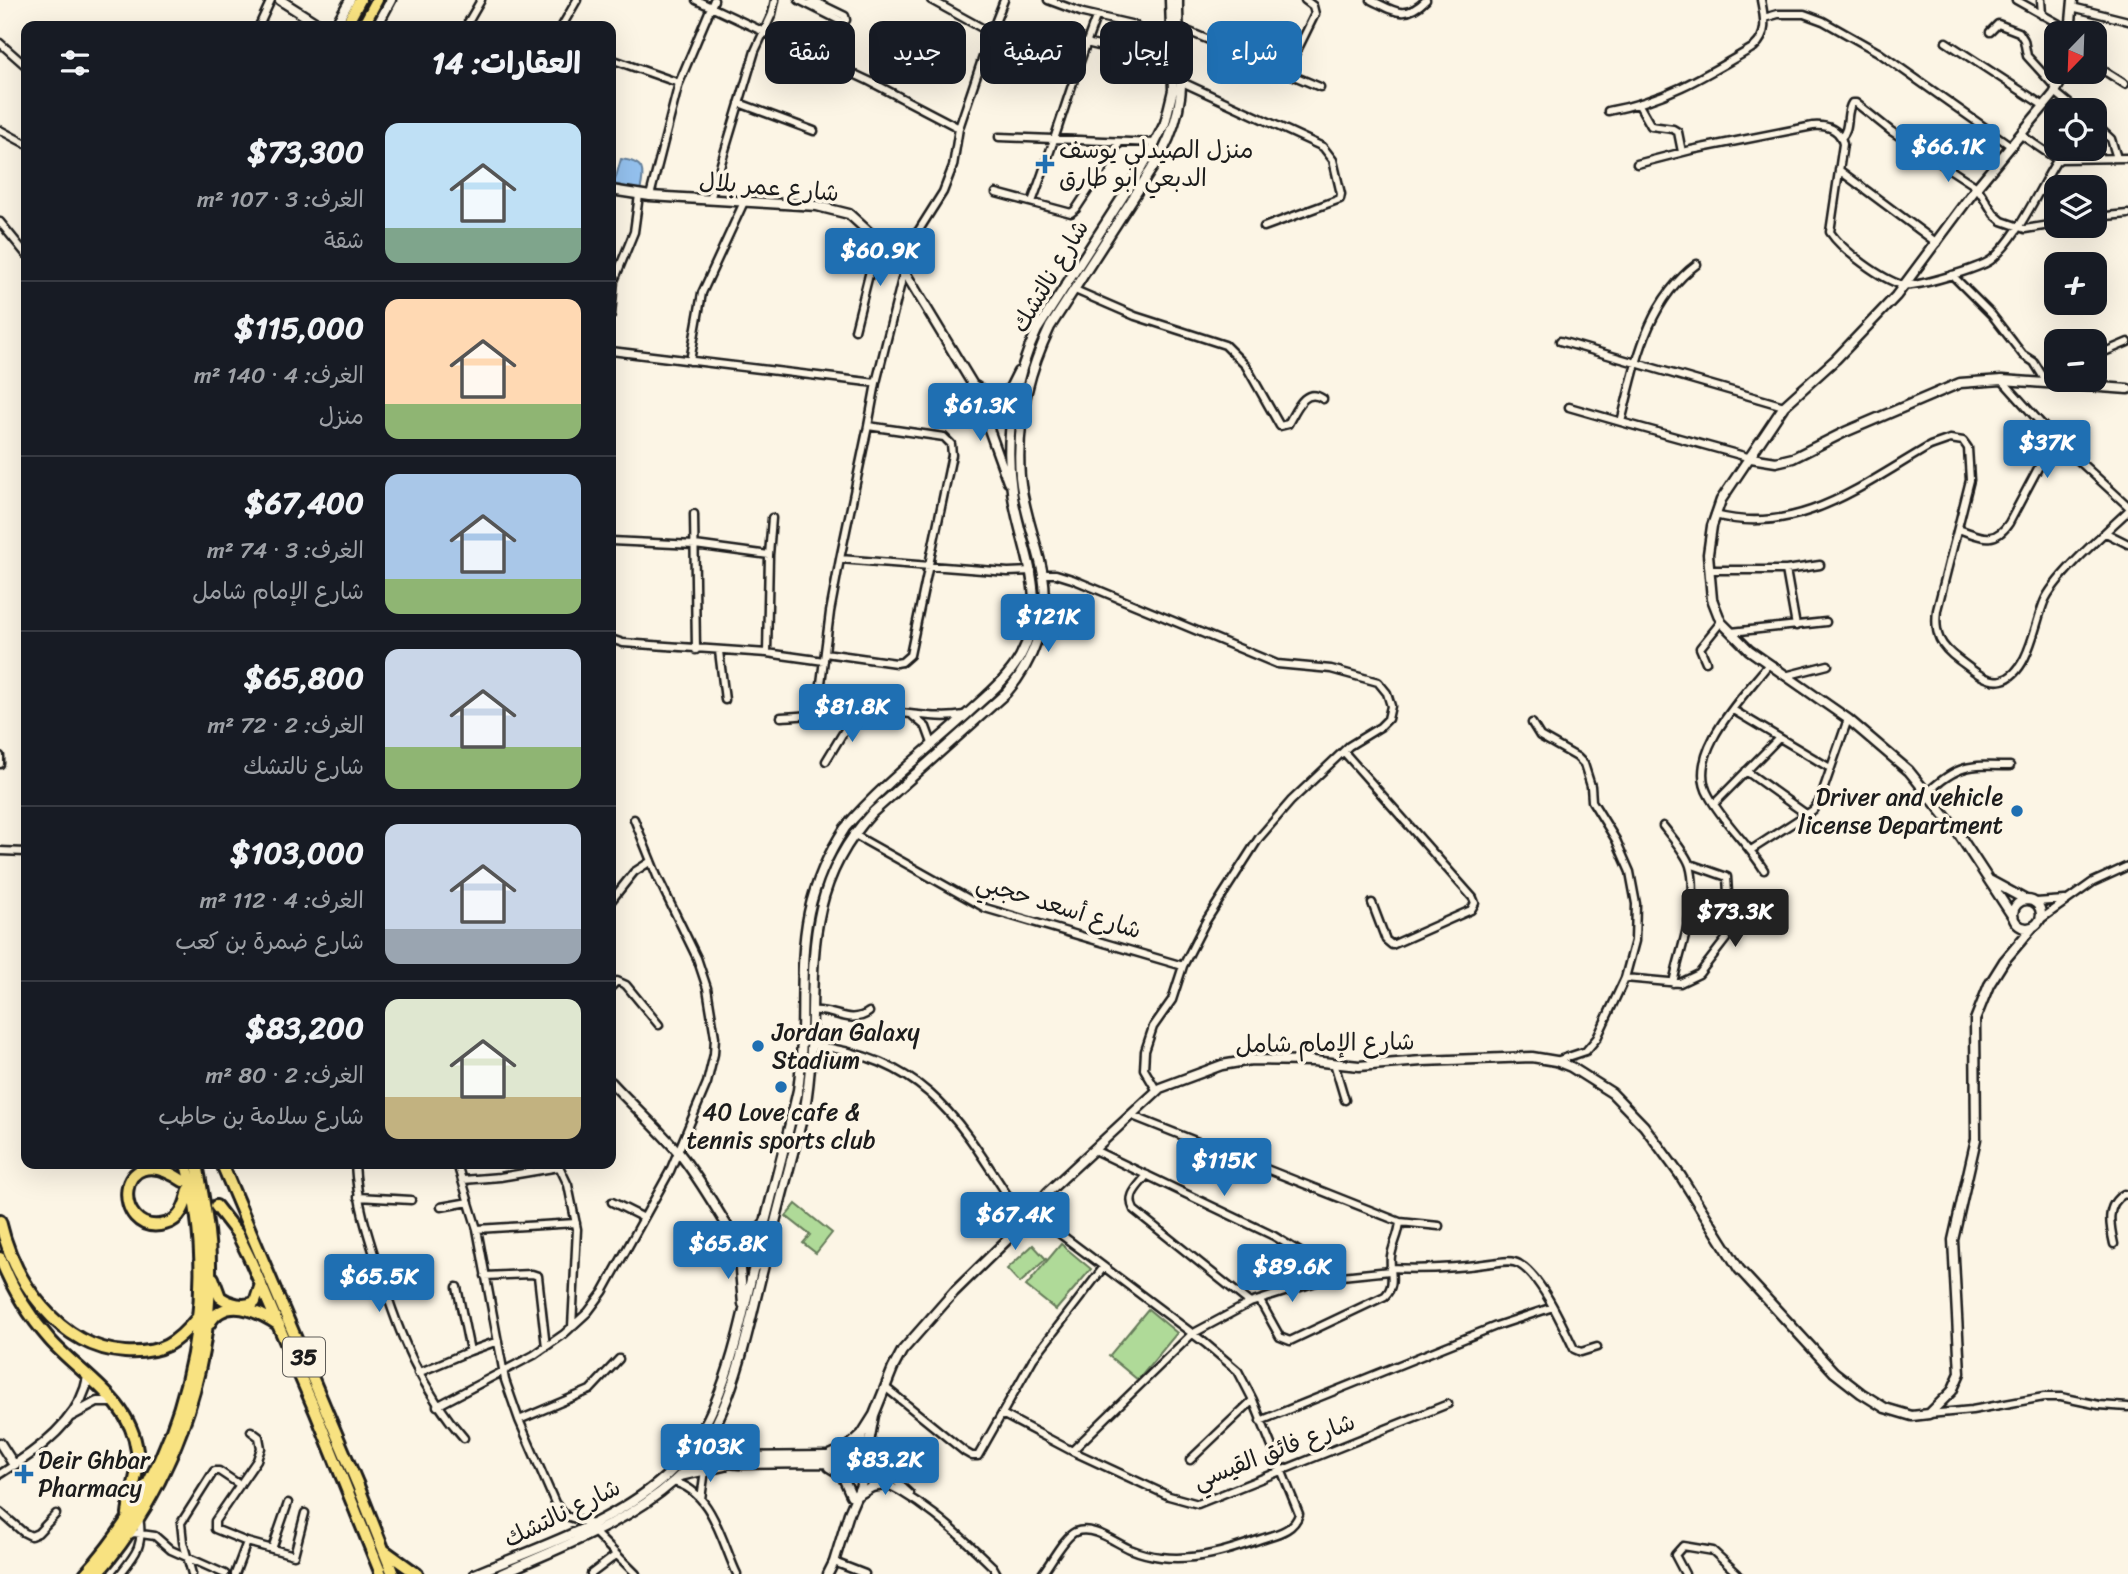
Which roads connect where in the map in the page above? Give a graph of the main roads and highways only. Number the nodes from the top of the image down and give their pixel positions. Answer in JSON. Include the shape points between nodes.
{"nodes":[{"id":1,"x":377,"y":0,"type":"edge"},
{"id":2,"x":354,"y":2,"type":"edge"},
{"id":3,"x":348,"y":21,"type":"edge"},
{"id":4,"x":366,"y":21,"type":"edge"},
{"id":5,"x":148,"y":1169,"type":"edge"},
{"id":6,"x":163,"y":1169,"type":"edge"},
{"id":7,"x":186,"y":1169,"type":"edge"},
{"id":8,"x":197,"y":1169,"type":"edge"},
{"id":9,"x":224,"y":1169,"type":"edge"},
{"id":10,"x":187,"y":1181,"type":"junction"},
{"id":11,"x":216,"y":1206,"type":"dead end"},
{"id":12,"x":0,"y":1221,"type":"edge"},
{"id":13,"x":0,"y":1258,"type":"edge"},
{"id":14,"x":205,"y":1266,"type":"junction"},
{"id":15,"x":261,"y":1284,"type":"junction"},
{"id":16,"x":198,"y":1317,"type":"junction"},
{"id":17,"x":279,"y":1325,"type":"junction"},
{"id":18,"x":206,"y":1328,"type":"junction"},
{"id":19,"x":133,"y":1517,"type":"junction"},
{"id":20,"x":384,"y":1550,"type":"junction"},
{"id":21,"x":85,"y":1574,"type":"edge"},
{"id":22,"x":97,"y":1574,"type":"edge"},
{"id":23,"x":381,"y":1574,"type":"edge"},
{"id":24,"x":393,"y":1574,"type":"edge"},
{"id":25,"x":417,"y":1574,"type":"edge"}],
"edges":[{"from":1,"to":4,"type":"highway"},
{"from":2,"to":3,"type":"highway"},
{"from":5,"to":10,"type":"highway","via":[[139,1171],[127,1186],[126,1199],[138,1218],[149,1224],[169,1223],[179,1215]]},
{"from":6,"to":10,"type":"highway"},
{"from":7,"to":10,"type":"highway"},
{"from":8,"to":14,"type":"highway"},
{"from":9,"to":20,"type":"highway","number":"35"},
{"from":10,"to":14,"type":"highway"},
{"from":11,"to":15,"type":"highway","number":"35","via":[[241,1239]]},
{"from":12,"to":16,"type":"highway","via":[[11,1256],[34,1297],[84,1340],[118,1351],[157,1350],[176,1341]]},
{"from":13,"to":19,"type":"highway","via":[[32,1318],[54,1345],[116,1402],[131,1427],[138,1454],[129,1503]]},
{"from":14,"to":15,"type":"highway","via":[[220,1297],[227,1301],[254,1303]]},
{"from":14,"to":16,"type":"highway"},
{"from":14,"to":18,"type":"highway"},
{"from":15,"to":17,"type":"highway","number":"35"},
{"from":16,"to":19,"type":"highway","via":[[175,1424]]},
{"from":17,"to":18,"type":"highway","via":[[252,1311],[228,1308],[216,1312]]},
{"from":17,"to":23,"type":"highway","number":"35"},
{"from":18,"to":19,"type":"highway","via":[[182,1429],[165,1470]]},
{"from":19,"to":21,"type":"highway"},
{"from":19,"to":22,"type":"highway","via":[[125,1537]]},
{"from":20,"to":24,"type":"highway","number":"35"},
{"from":20,"to":25,"type":"highway"}]}
